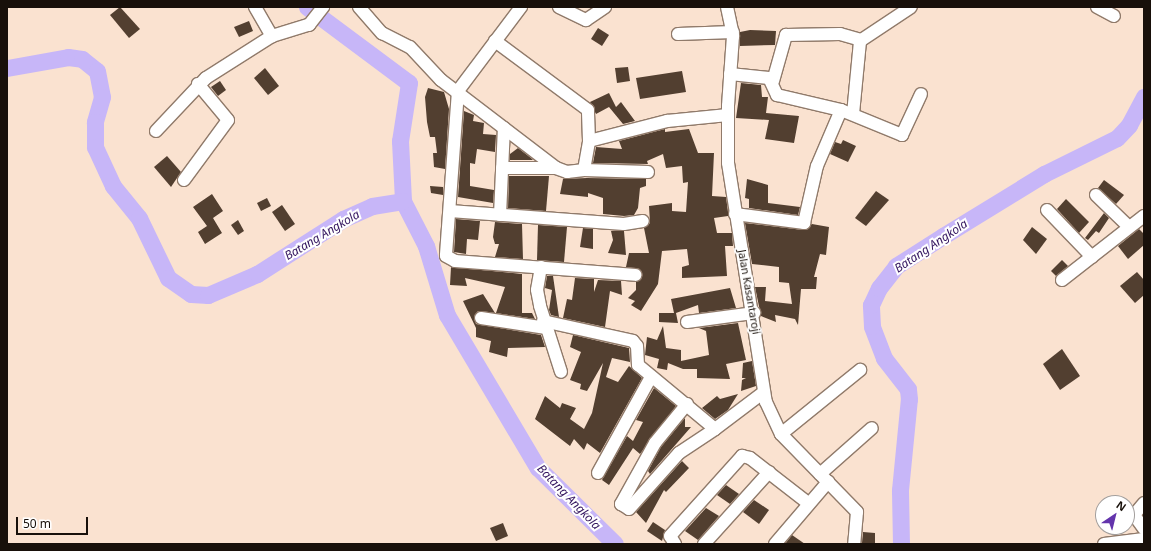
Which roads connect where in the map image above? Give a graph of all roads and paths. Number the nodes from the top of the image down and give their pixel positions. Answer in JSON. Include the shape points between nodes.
{"nodes":[{"id":1,"x":255,"y":7,"type":"edge"},
{"id":2,"x":359,"y":7,"type":"edge"},
{"id":3,"x":521,"y":7,"type":"edge"},
{"id":4,"x":559,"y":7,"type":"edge"},
{"id":5,"x":605,"y":7,"type":"edge"},
{"id":6,"x":727,"y":7,"type":"edge"},
{"id":7,"x":911,"y":7,"type":"edge"},
{"id":8,"x":1097,"y":7,"type":"edge"},
{"id":9,"x":322,"y":8,"type":"edge"},
{"id":10,"x":1114,"y":16,"type":"dead end"},
{"id":11,"x":733,"y":32,"type":"junction"},
{"id":12,"x":678,"y":34,"type":"dead end"},
{"id":13,"x":272,"y":36,"type":"junction"},
{"id":14,"x":861,"y":40,"type":"junction"},
{"id":15,"x":495,"y":41,"type":"junction"},
{"id":16,"x":730,"y":74,"type":"junction"},
{"id":17,"x":773,"y":81,"type":"junction"},
{"id":18,"x":198,"y":84,"type":"junction"},
{"id":19,"x":458,"y":91,"type":"junction"},
{"id":20,"x":921,"y":94,"type":"dead end"},
{"id":21,"x":841,"y":110,"type":"junction"},
{"id":22,"x":853,"y":114,"type":"junction"},
{"id":23,"x":728,"y":116,"type":"junction"},
{"id":24,"x":504,"y":128,"type":"junction"},
{"id":25,"x":156,"y":131,"type":"dead end"},
{"id":26,"x":589,"y":141,"type":"junction"},
{"id":27,"x":502,"y":168,"type":"junction"},
{"id":28,"x":556,"y":168,"type":"junction"},
{"id":29,"x":584,"y":170,"type":"junction"},
{"id":30,"x":648,"y":172,"type":"dead end"},
{"id":31,"x":184,"y":180,"type":"dead end"},
{"id":32,"x":1096,"y":194,"type":"dead end"},
{"id":33,"x":1047,"y":210,"type":"dead end"},
{"id":34,"x":450,"y":211,"type":"junction"},
{"id":35,"x":735,"y":214,"type":"junction"},
{"id":36,"x":500,"y":215,"type":"junction"},
{"id":37,"x":1144,"y":216,"type":"edge"},
{"id":38,"x":643,"y":222,"type":"dead end"},
{"id":39,"x":1128,"y":226,"type":"junction"},
{"id":40,"x":1092,"y":257,"type":"junction"},
{"id":41,"x":541,"y":267,"type":"junction"},
{"id":42,"x":635,"y":275,"type":"dead end"},
{"id":43,"x":1062,"y":280,"type":"dead end"},
{"id":44,"x":754,"y":313,"type":"junction"},
{"id":45,"x":481,"y":318,"type":"dead end"},
{"id":46,"x":687,"y":322,"type":"dead end"},
{"id":47,"x":545,"y":324,"type":"junction"},
{"id":48,"x":860,"y":370,"type":"dead end"},
{"id":49,"x":561,"y":372,"type":"dead end"},
{"id":50,"x":651,"y":377,"type":"junction"},
{"id":51,"x":764,"y":392,"type":"junction"},
{"id":52,"x":687,"y":404,"type":"junction"},
{"id":53,"x":872,"y":428,"type":"dead end"},
{"id":54,"x":714,"y":429,"type":"junction"},
{"id":55,"x":781,"y":434,"type":"junction"},
{"id":56,"x":769,"y":472,"type":"junction"},
{"id":57,"x":598,"y":473,"type":"dead end"},
{"id":58,"x":824,"y":478,"type":"junction"},
{"id":59,"x":808,"y":503,"type":"junction"},
{"id":60,"x":1144,"y":503,"type":"edge"},
{"id":61,"x":1144,"y":529,"type":"edge"},
{"id":62,"x":1144,"y":539,"type":"edge"},
{"id":63,"x":676,"y":544,"type":"edge"},
{"id":64,"x":704,"y":544,"type":"edge"},
{"id":65,"x":774,"y":544,"type":"edge"},
{"id":66,"x":854,"y":544,"type":"edge"},
{"id":67,"x":1104,"y":544,"type":"edge"}],
"edges":[{"from":1,"to":13,"type":"street"},
{"from":2,"to":19,"type":"street","via":[[376,28],[410,48],[434,74]]},
{"from":3,"to":15,"type":"street"},
{"from":4,"to":5,"type":"street","via":[[586,20]]},
{"from":6,"to":11,"type":"street","name":"Jalan Kasantaroji"},
{"from":7,"to":14,"type":"street"},
{"from":8,"to":10,"type":"street"},
{"from":9,"to":13,"type":"street","via":[[311,23]]},
{"from":11,"to":12,"type":"street"},
{"from":11,"to":16,"type":"street","name":"Jalan Kasantaroji"},
{"from":13,"to":18,"type":"street"},
{"from":14,"to":17,"type":"street","via":[[840,34],[786,35]]},
{"from":14,"to":22,"type":"street"},
{"from":15,"to":19,"type":"street"},
{"from":15,"to":26,"type":"street","via":[[585,107],[590,115]]},
{"from":16,"to":17,"type":"street"},
{"from":16,"to":23,"type":"street","name":"Jalan Kasantaroji"},
{"from":17,"to":21,"type":"street","via":[[772,90],[777,95]]},
{"from":18,"to":25,"type":"street"},
{"from":18,"to":31,"type":"street","via":[[228,120]]},
{"from":19,"to":24,"type":"street"},
{"from":19,"to":34,"type":"street"},
{"from":20,"to":22,"type":"street","via":[[902,135]]},
{"from":21,"to":22,"type":"street"},
{"from":21,"to":35,"type":"street","via":[[814,174],[805,222]]},
{"from":23,"to":26,"type":"street","via":[[667,121]]},
{"from":23,"to":35,"type":"street","name":"Jalan Kasantaroji"},
{"from":24,"to":27,"type":"street"},
{"from":24,"to":28,"type":"street"},
{"from":26,"to":29,"type":"street"},
{"from":27,"to":28,"type":"street"},
{"from":27,"to":36,"type":"street"},
{"from":28,"to":29,"type":"street","via":[[567,172]]},
{"from":29,"to":30,"type":"street"},
{"from":32,"to":39,"type":"street"},
{"from":33,"to":40,"type":"street"},
{"from":34,"to":36,"type":"street"},
{"from":34,"to":41,"type":"street","via":[[445,253],[449,259]]},
{"from":35,"to":44,"type":"street","name":"Jalan Kasantaroji"},
{"from":36,"to":38,"type":"street","via":[[624,224]]},
{"from":37,"to":39,"type":"street"},
{"from":39,"to":40,"type":"street"},
{"from":40,"to":43,"type":"street"},
{"from":41,"to":42,"type":"street"},
{"from":41,"to":47,"type":"street","via":[[538,290]]},
{"from":44,"to":46,"type":"street"},
{"from":44,"to":51,"type":"street","name":"Jalan Kasantaroji"},
{"from":45,"to":47,"type":"street"},
{"from":47,"to":49,"type":"street"},
{"from":47,"to":50,"type":"street","via":[[633,340],[637,346],[636,363]]},
{"from":48,"to":55,"type":"street"},
{"from":50,"to":52,"type":"street"},
{"from":50,"to":57,"type":"street"},
{"from":51,"to":54,"type":"street"},
{"from":51,"to":55,"type":"street","name":"Jalan Kasantaroji","via":[[770,415]]},
{"from":52,"to":54,"type":"street"},
{"from":52,"to":54,"type":"street","via":[[655,443],[620,503],[628,509],[679,453]]},
{"from":53,"to":58,"type":"street"},
{"from":55,"to":58,"type":"street","name":"Jalan Kasantaroji"},
{"from":56,"to":59,"type":"street"},
{"from":56,"to":63,"type":"street","via":[[746,456],[736,459],[670,536]]},
{"from":56,"to":64,"type":"street"},
{"from":58,"to":59,"type":"street"},
{"from":58,"to":66,"type":"street","name":"Jalan Kasantaroji","via":[[857,512]]},
{"from":59,"to":65,"type":"street"},
{"from":60,"to":61,"type":"street","via":[[1134,515]]},
{"from":62,"to":67,"type":"street"}]}
